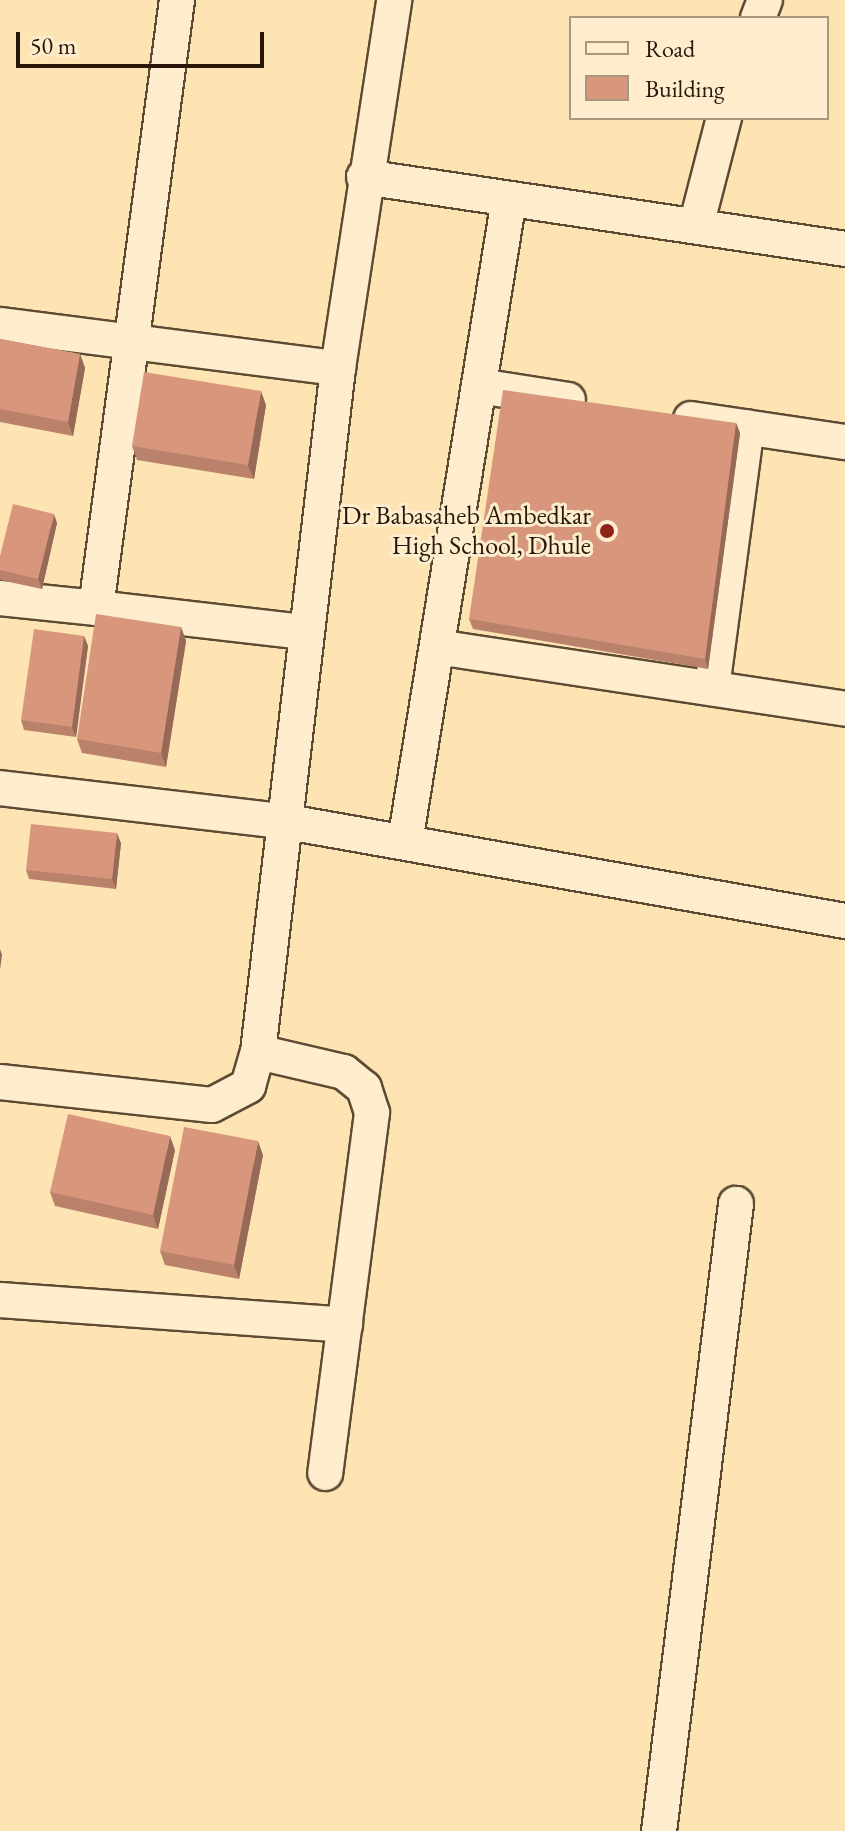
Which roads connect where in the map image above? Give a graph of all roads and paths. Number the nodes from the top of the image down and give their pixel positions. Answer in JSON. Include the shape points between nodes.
{"nodes":[{"id":1,"x":177,"y":0,"type":"edge"},
{"id":2,"x":394,"y":0,"type":"edge"},
{"id":3,"x":723,"y":120,"type":"edge"},
{"id":4,"x":364,"y":177,"type":"junction"},
{"id":5,"x":509,"y":199,"type":"junction"},
{"id":6,"x":696,"y":226,"type":"junction"},
{"id":7,"x":845,"y":249,"type":"edge"},
{"id":8,"x":0,"y":325,"type":"edge"},
{"id":9,"x":127,"y":341,"type":"junction"},
{"id":10,"x":338,"y":368,"type":"junction"},
{"id":11,"x":479,"y":386,"type":"junction"},
{"id":12,"x":605,"y":405,"type":"edge"},
{"id":13,"x":652,"y":413,"type":"edge"},
{"id":14,"x":747,"y":427,"type":"junction"},
{"id":15,"x":845,"y":442,"type":"edge"},
{"id":16,"x":0,"y":598,"type":"edge"},
{"id":17,"x":96,"y":608,"type":"junction"},
{"id":18,"x":305,"y":632,"type":"junction"},
{"id":19,"x":437,"y":647,"type":"junction"},
{"id":20,"x":712,"y":688,"type":"junction"},
{"id":21,"x":845,"y":709,"type":"edge"},
{"id":22,"x":0,"y":788,"type":"edge"},
{"id":23,"x":282,"y":821,"type":"junction"},
{"id":24,"x":405,"y":842,"type":"junction"},
{"id":25,"x":845,"y":921,"type":"edge"},
{"id":26,"x":258,"y":1052,"type":"junction"},
{"id":27,"x":0,"y":1082,"type":"edge"},
{"id":28,"x":736,"y":1204,"type":"dead end"},
{"id":29,"x":0,"y":1300,"type":"edge"},
{"id":30,"x":345,"y":1325,"type":"junction"},
{"id":31,"x":325,"y":1473,"type":"dead end"},
{"id":32,"x":659,"y":1831,"type":"edge"}],
"edges":[{"from":1,"to":9,"type":"street"},
{"from":2,"to":4,"type":"street"},
{"from":3,"to":6,"type":"street"},
{"from":4,"to":5,"type":"street"},
{"from":4,"to":10,"type":"street"},
{"from":5,"to":6,"type":"street"},
{"from":5,"to":11,"type":"street"},
{"from":6,"to":7,"type":"street"},
{"from":8,"to":9,"type":"street"},
{"from":9,"to":10,"type":"street"},
{"from":9,"to":17,"type":"street"},
{"from":10,"to":18,"type":"street"},
{"from":11,"to":12,"type":"street"},
{"from":11,"to":19,"type":"street"},
{"from":13,"to":14,"type":"street"},
{"from":14,"to":15,"type":"street"},
{"from":14,"to":20,"type":"street"},
{"from":16,"to":17,"type":"street"},
{"from":17,"to":18,"type":"street"},
{"from":18,"to":23,"type":"street"},
{"from":19,"to":20,"type":"street"},
{"from":19,"to":24,"type":"street"},
{"from":20,"to":21,"type":"street"},
{"from":22,"to":23,"type":"street"},
{"from":23,"to":24,"type":"street"},
{"from":23,"to":26,"type":"street"},
{"from":24,"to":25,"type":"street"},
{"from":26,"to":27,"type":"street","via":[[248,1086],[212,1105]]},
{"from":26,"to":30,"type":"street","via":[[344,1072],[364,1088],[372,1113]]},
{"from":28,"to":32,"type":"street"},
{"from":29,"to":30,"type":"street"},
{"from":30,"to":31,"type":"street"}]}
